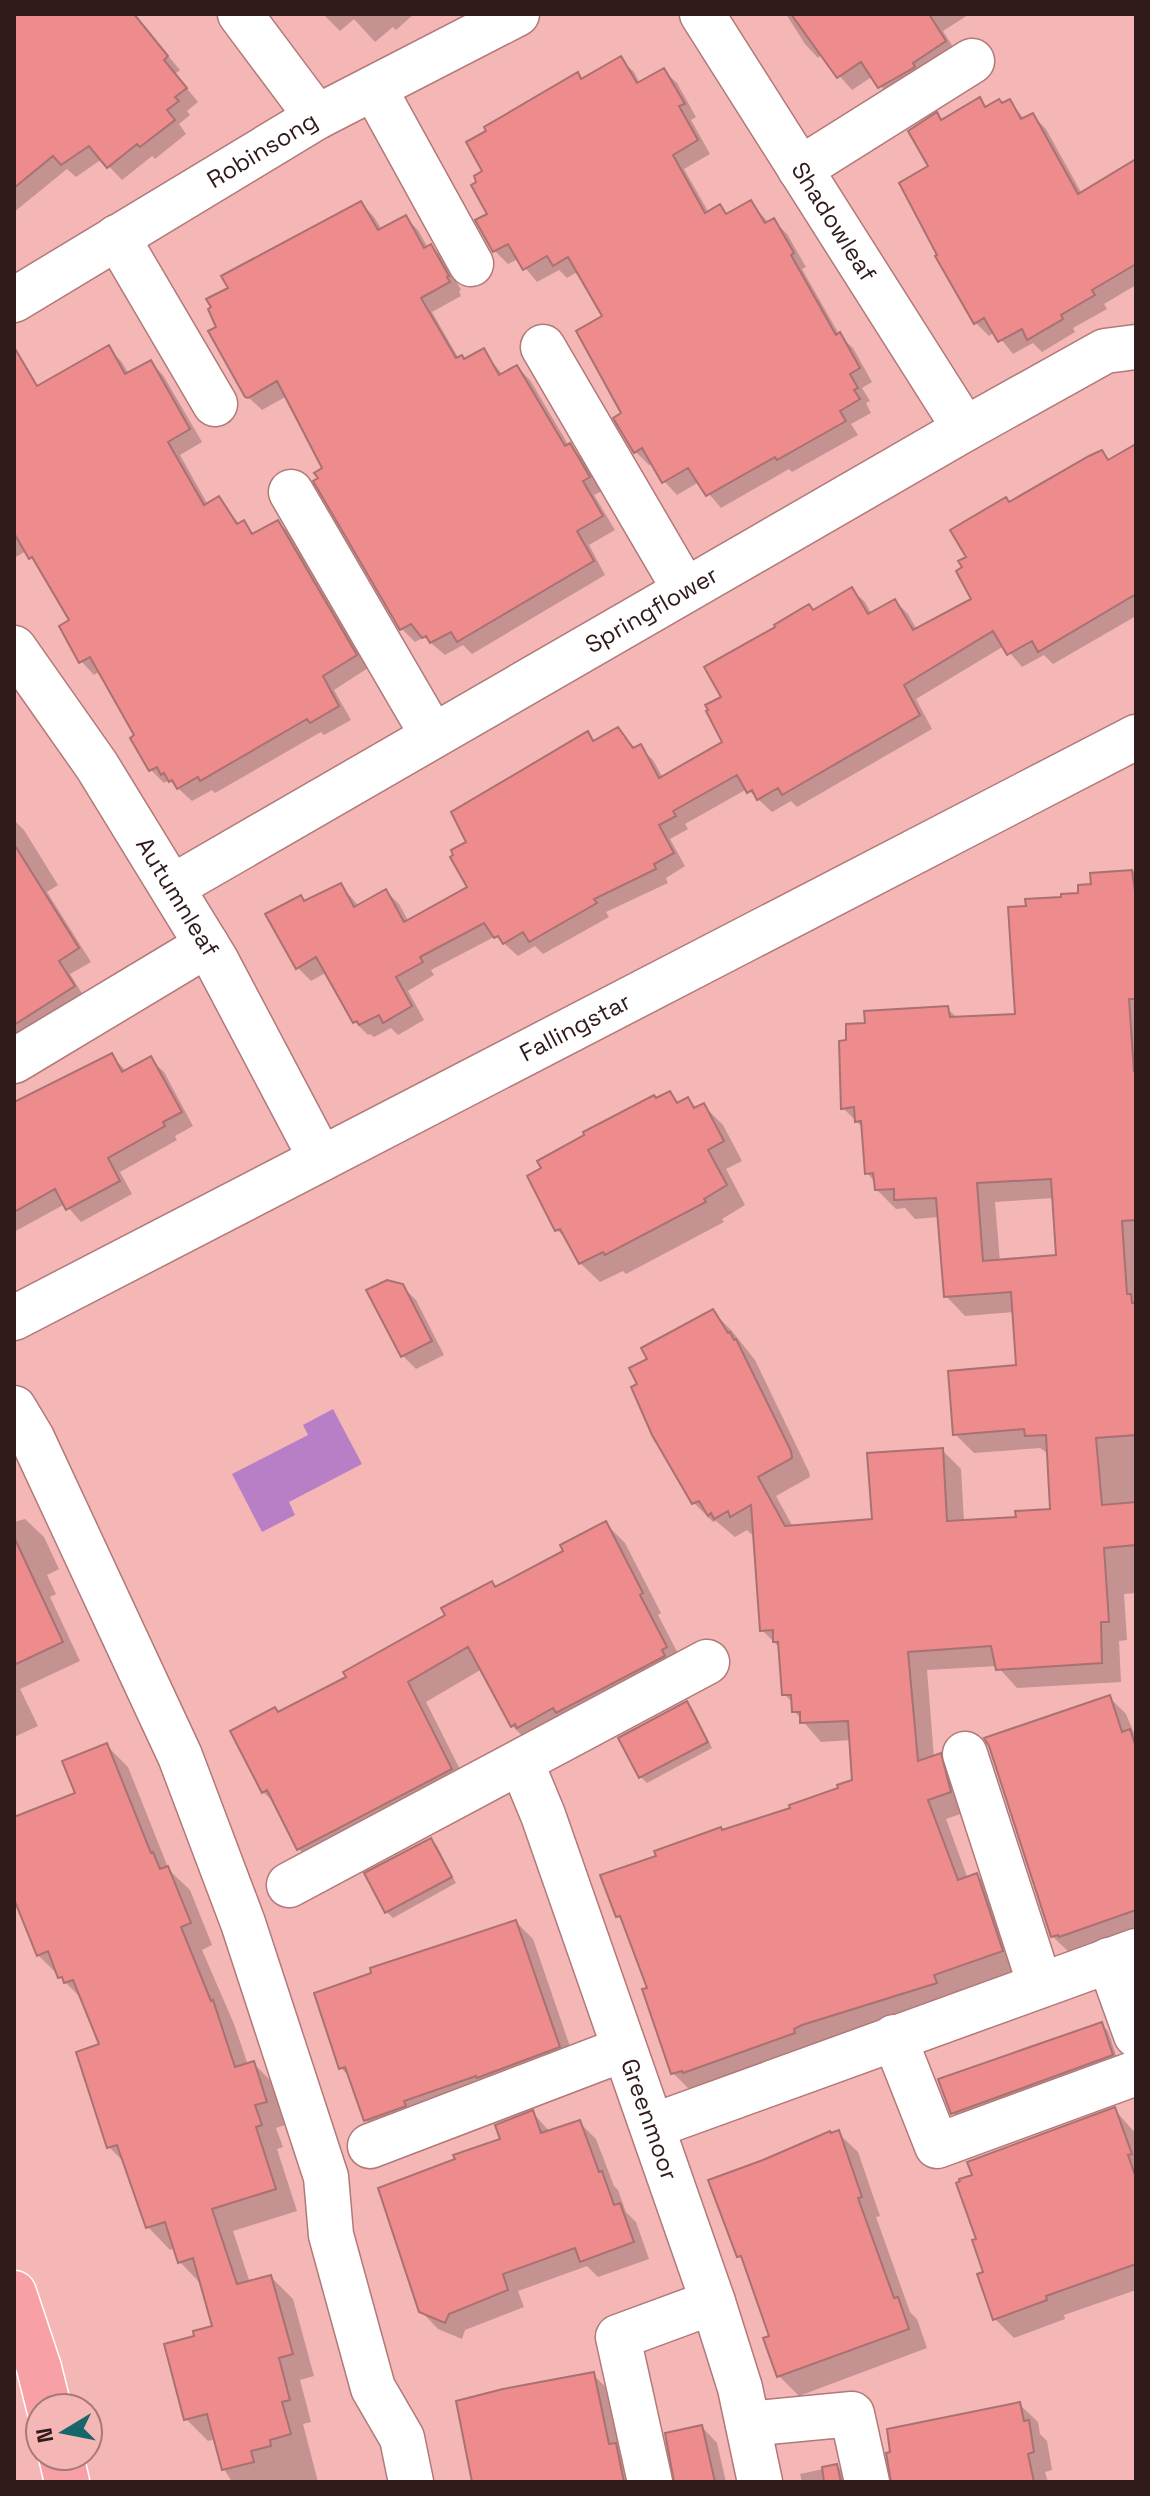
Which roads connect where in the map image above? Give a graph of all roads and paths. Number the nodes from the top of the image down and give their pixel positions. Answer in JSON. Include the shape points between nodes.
{"nodes":[{"id":1,"x":240,"y":14,"type":"edge"},
{"id":2,"x":517,"y":14,"type":"edge"},
{"id":3,"x":702,"y":14,"type":"edge"},
{"id":4,"x":972,"y":61,"type":"dead end"},
{"id":5,"x":374,"y":88,"type":"junction"},
{"id":6,"x":317,"y":117,"type":"junction"},
{"id":7,"x":800,"y":169,"type":"junction"},
{"id":8,"x":117,"y":237,"type":"junction"},
{"id":9,"x":471,"y":264,"type":"dead end"},
{"id":10,"x":14,"y":300,"type":"edge"},
{"id":11,"x":543,"y":347,"type":"dead end"},
{"id":12,"x":1136,"y":347,"type":"edge"},
{"id":13,"x":215,"y":404,"type":"dead end"},
{"id":14,"x":965,"y":429,"type":"junction"},
{"id":15,"x":291,"y":492,"type":"dead end"},
{"id":16,"x":685,"y":590,"type":"junction"},
{"id":17,"x":14,"y":648,"type":"edge"},
{"id":18,"x":27,"y":692,"type":"edge"},
{"id":19,"x":433,"y":736,"type":"junction"},
{"id":20,"x":1136,"y":737,"type":"edge"},
{"id":21,"x":172,"y":887,"type":"junction"},
{"id":22,"x":207,"y":945,"type":"junction"},
{"id":23,"x":14,"y":1061,"type":"edge"},
{"id":24,"x":321,"y":1159,"type":"junction"},
{"id":25,"x":14,"y":1318,"type":"edge"},
{"id":26,"x":14,"y":1408,"type":"edge"},
{"id":27,"x":707,"y":1662,"type":"dead end"},
{"id":28,"x":965,"y":1754,"type":"dead end"},
{"id":29,"x":521,"y":1762,"type":"junction"},
{"id":30,"x":289,"y":1885,"type":"dead end"},
{"id":31,"x":1123,"y":1956,"type":"edge"},
{"id":32,"x":1040,"y":1985,"type":"junction"},
{"id":33,"x":1136,"y":2035,"type":"edge"},
{"id":34,"x":894,"y":2037,"type":"junction"},
{"id":35,"x":624,"y":2049,"type":"junction"},
{"id":36,"x":1136,"y":2073,"type":"edge"},
{"id":37,"x":653,"y":2126,"type":"junction"},
{"id":38,"x":370,"y":2146,"type":"dead end"},
{"id":39,"x":14,"y":2293,"type":"edge"},
{"id":40,"x":713,"y":2302,"type":"junction"},
{"id":41,"x":45,"y":2392,"type":"edge"},
{"id":42,"x":748,"y":2424,"type":"junction"},
{"id":43,"x":411,"y":2482,"type":"edge"},
{"id":44,"x":650,"y":2482,"type":"edge"},
{"id":45,"x":760,"y":2482,"type":"edge"},
{"id":46,"x":867,"y":2482,"type":"edge"}],
"edges":[{"from":1,"to":6,"type":"street"},
{"from":2,"to":5,"type":"street","name":"Robinsong"},
{"from":3,"to":7,"type":"street","name":"Shadowleaf"},
{"from":4,"to":7,"type":"street"},
{"from":5,"to":6,"type":"street","name":"Robinsong"},
{"from":5,"to":9,"type":"street"},
{"from":6,"to":8,"type":"street","name":"Robinsong"},
{"from":7,"to":14,"type":"street","name":"Shadowleaf"},
{"from":8,"to":10,"type":"street","name":"Robinsong"},
{"from":8,"to":13,"type":"street"},
{"from":11,"to":16,"type":"street"},
{"from":12,"to":14,"type":"street","name":"Springflower","via":[[1105,351]]},
{"from":14,"to":16,"type":"street","name":"Springflower"},
{"from":15,"to":19,"type":"street"},
{"from":16,"to":19,"type":"street","name":"Springflower"},
{"from":17,"to":18,"type":"street","name":"Autumnleaf"},
{"from":18,"to":21,"type":"street","name":"Autumnleaf","via":[[97,766]]},
{"from":19,"to":21,"type":"street","name":"Springflower"},
{"from":20,"to":24,"type":"street","name":"Fallingstar"},
{"from":21,"to":22,"type":"street","name":"Autumnleaf"},
{"from":22,"to":23,"type":"street"},
{"from":22,"to":24,"type":"street","name":"Autumnleaf"},
{"from":24,"to":25,"type":"street","name":"Fallingstar"},
{"from":26,"to":43,"type":"street","via":[[180,1756],[243,1923],[326,2177],[331,2235],[373,2388],[402,2438]]},
{"from":27,"to":29,"type":"street"},
{"from":28,"to":32,"type":"street"},
{"from":29,"to":30,"type":"street"},
{"from":29,"to":35,"type":"street","name":"Greenmoor"},
{"from":31,"to":32,"type":"street"},
{"from":31,"to":33,"type":"street"},
{"from":32,"to":34,"type":"street"},
{"from":34,"to":36,"type":"street","via":[[937,2146]]},
{"from":34,"to":37,"type":"street"},
{"from":35,"to":37,"type":"street","name":"Greenmoor"},
{"from":35,"to":38,"type":"street"},
{"from":37,"to":40,"type":"street","name":"Greenmoor"},
{"from":39,"to":41,"type":"main road"},
{"from":40,"to":42,"type":"street","name":"Greenmoor"},
{"from":40,"to":44,"type":"street","via":[[618,2337]]},
{"from":42,"to":45,"type":"street","name":"Greenmoor"},
{"from":42,"to":46,"type":"street","via":[[852,2414]]}]}
